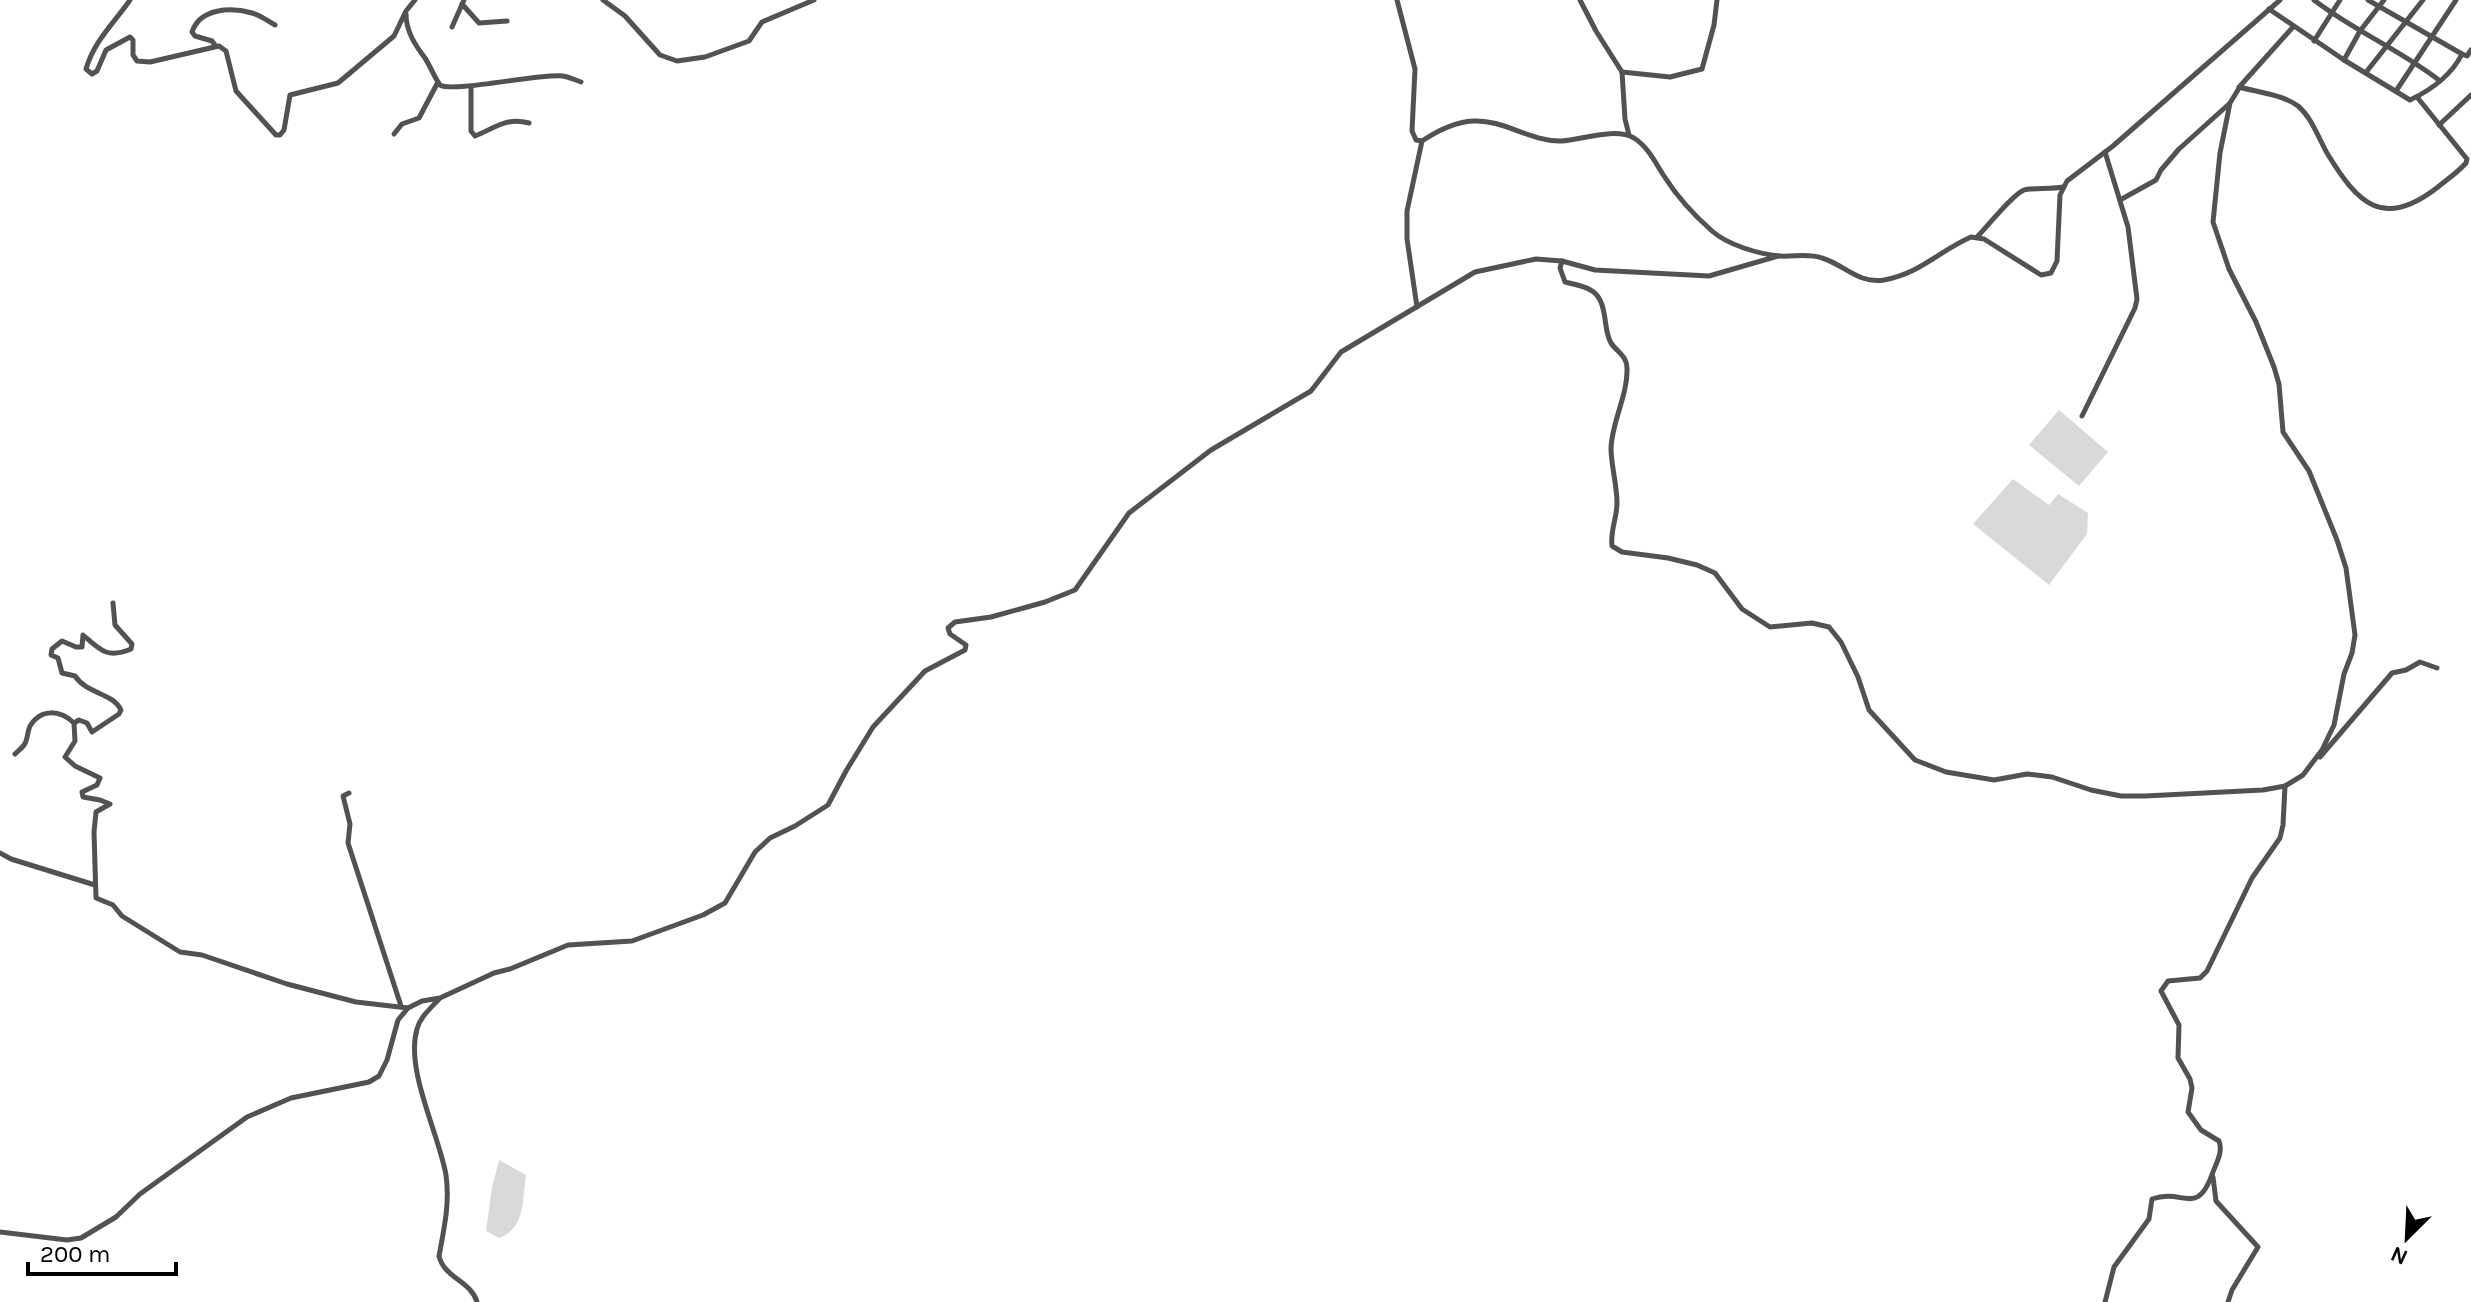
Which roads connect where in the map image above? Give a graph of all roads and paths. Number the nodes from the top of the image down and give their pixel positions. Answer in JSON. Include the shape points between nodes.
{"nodes":[{"id":1,"x":130,"y":0,"type":"edge"},
{"id":2,"x":415,"y":0,"type":"edge"},
{"id":3,"x":603,"y":0,"type":"edge"},
{"id":4,"x":814,"y":0,"type":"edge"},
{"id":5,"x":1397,"y":0,"type":"edge"},
{"id":6,"x":1580,"y":0,"type":"edge"},
{"id":7,"x":1717,"y":0,"type":"edge"},
{"id":8,"x":2280,"y":0,"type":"edge"},
{"id":9,"x":2314,"y":0,"type":"edge"},
{"id":10,"x":2340,"y":0,"type":"edge"},
{"id":11,"x":2368,"y":0,"type":"edge"},
{"id":12,"x":2384,"y":0,"type":"edge"},
{"id":13,"x":2423,"y":0,"type":"edge"},
{"id":14,"x":2456,"y":0,"type":"edge"},
{"id":15,"x":463,"y":2,"type":"edge"},
{"id":16,"x":2379,"y":7,"type":"junction"},
{"id":17,"x":2269,"y":9,"type":"junction"},
{"id":18,"x":406,"y":11,"type":"junction"},
{"id":19,"x":2332,"y":14,"type":"junction"},
{"id":20,"x":507,"y":21,"type":"dead end"},
{"id":21,"x":2404,"y":22,"type":"junction"},
{"id":22,"x":275,"y":25,"type":"dead end"},
{"id":23,"x":452,"y":27,"type":"dead end"},
{"id":24,"x":2293,"y":27,"type":"junction"},
{"id":25,"x":2360,"y":31,"type":"junction"},
{"id":26,"x":2430,"y":38,"type":"junction"},
{"id":27,"x":2314,"y":41,"type":"junction"},
{"id":28,"x":215,"y":45,"type":"junction"},
{"id":29,"x":2386,"y":46,"type":"junction"},
{"id":30,"x":2468,"y":54,"type":"edge"},
{"id":31,"x":2344,"y":60,"type":"junction"},
{"id":32,"x":2415,"y":61,"type":"junction"},
{"id":33,"x":1622,"y":72,"type":"junction"},
{"id":34,"x":2366,"y":72,"type":"junction"},
{"id":35,"x":2440,"y":81,"type":"junction"},
{"id":36,"x":438,"y":82,"type":"junction"},
{"id":37,"x":581,"y":82,"type":"dead end"},
{"id":38,"x":471,"y":86,"type":"junction"},
{"id":39,"x":2239,"y":87,"type":"junction"},
{"id":40,"x":2396,"y":91,"type":"junction"},
{"id":41,"x":2471,"y":95,"type":"edge"},
{"id":42,"x":2417,"y":97,"type":"junction"},
{"id":43,"x":2230,"y":103,"type":"junction"},
{"id":44,"x":529,"y":123,"type":"dead end"},
{"id":45,"x":2439,"y":125,"type":"junction"},
{"id":46,"x":394,"y":134,"type":"dead end"},
{"id":47,"x":1629,"y":135,"type":"junction"},
{"id":48,"x":1422,"y":141,"type":"junction"},
{"id":49,"x":2105,"y":152,"type":"junction"},
{"id":50,"x":2063,"y":187,"type":"junction"},
{"id":51,"x":2120,"y":200,"type":"junction"},
{"id":52,"x":1977,"y":237,"type":"junction"},
{"id":53,"x":1778,"y":256,"type":"junction"},
{"id":54,"x":1562,"y":261,"type":"junction"},
{"id":55,"x":1417,"y":307,"type":"junction"},
{"id":56,"x":2082,"y":416,"type":"dead end"},
{"id":57,"x":113,"y":603,"type":"dead end"},
{"id":58,"x":2437,"y":668,"type":"dead end"},
{"id":59,"x":74,"y":723,"type":"junction"},
{"id":60,"x":15,"y":754,"type":"dead end"},
{"id":61,"x":2303,"y":775,"type":"junction"},
{"id":62,"x":2285,"y":786,"type":"junction"},
{"id":63,"x":349,"y":793,"type":"dead end"},
{"id":64,"x":0,"y":853,"type":"edge"},
{"id":65,"x":95,"y":885,"type":"junction"},
{"id":66,"x":440,"y":998,"type":"junction"},
{"id":67,"x":405,"y":1007,"type":"junction"},
{"id":68,"x":2213,"y":1172,"type":"junction"},
{"id":69,"x":0,"y":1232,"type":"edge"},
{"id":70,"x":477,"y":1302,"type":"edge"},
{"id":71,"x":2105,"y":1302,"type":"edge"},
{"id":72,"x":2228,"y":1302,"type":"edge"}],
"edges":[{"from":1,"to":28,"type":"street","via":[[91,51],[86,69],[92,74],[106,50],[130,37],[137,61]]},
{"from":2,"to":18,"type":"street"},
{"from":3,"to":4,"type":"street","via":[[660,55],[677,61],[749,41],[762,22]]},
{"from":5,"to":48,"type":"street","via":[[1415,69],[1412,136]]},
{"from":6,"to":33,"type":"street"},
{"from":7,"to":33,"type":"street","via":[[1702,69],[1670,77]]},
{"from":8,"to":17,"type":"street"},
{"from":9,"to":19,"type":"street"},
{"from":10,"to":19,"type":"street"},
{"from":11,"to":16,"type":"street"},
{"from":12,"to":16,"type":"street"},
{"from":13,"to":21,"type":"street"},
{"from":14,"to":26,"type":"street"},
{"from":15,"to":20,"type":"street","via":[[479,23]]},
{"from":15,"to":23,"type":"street"},
{"from":16,"to":21,"type":"street"},
{"from":16,"to":25,"type":"street"},
{"from":17,"to":24,"type":"street"},
{"from":17,"to":49,"type":"street"},
{"from":18,"to":28,"type":"street","via":[[394,36],[338,83],[290,95],[280,135],[236,91],[226,51]]},
{"from":18,"to":36,"type":"street","via":[[406,25]]},
{"from":19,"to":25,"type":"street"},
{"from":19,"to":27,"type":"street"},
{"from":21,"to":26,"type":"street"},
{"from":21,"to":29,"type":"street"},
{"from":22,"to":28,"type":"street","via":[[252,13],[203,14],[192,32]]},
{"from":24,"to":27,"type":"street"},
{"from":24,"to":39,"type":"street"},
{"from":25,"to":29,"type":"street"},
{"from":25,"to":31,"type":"street"},
{"from":26,"to":30,"type":"street"},
{"from":26,"to":32,"type":"street"},
{"from":27,"to":31,"type":"street"},
{"from":29,"to":32,"type":"street"},
{"from":29,"to":34,"type":"street"},
{"from":30,"to":35,"type":"street"},
{"from":31,"to":34,"type":"street"},
{"from":32,"to":35,"type":"street"},
{"from":32,"to":40,"type":"street"},
{"from":33,"to":47,"type":"street"},
{"from":34,"to":40,"type":"street"},
{"from":35,"to":42,"type":"street"},
{"from":36,"to":38,"type":"street"},
{"from":36,"to":46,"type":"street","via":[[419,118],[402,124]]},
{"from":37,"to":38,"type":"street","via":[[563,76]]},
{"from":38,"to":44,"type":"street","via":[[475,136],[500,123]]},
{"from":39,"to":43,"type":"street"},
{"from":39,"to":45,"type":"street","via":[[2295,104],[2310,119],[2350,188],[2376,206],[2393,210],[2430,193],[2466,163]]},
{"from":40,"to":42,"type":"street","via":[[2410,100]]},
{"from":41,"to":45,"type":"street"},
{"from":42,"to":45,"type":"street"},
{"from":43,"to":51,"type":"street","via":[[2179,149],[2156,180]]},
{"from":43,"to":61,"type":"street","via":[[2213,222],[2276,376],[2283,432],[2309,471],[2337,540],[2355,635],[2334,725]]},
{"from":47,"to":48,"type":"street","via":[[1554,141],[1474,121]]},
{"from":47,"to":53,"type":"street","via":[[1644,146],[1711,230],[1734,244]]},
{"from":48,"to":55,"type":"street","via":[[1407,211]]},
{"from":49,"to":50,"type":"street"},
{"from":49,"to":51,"type":"street"},
{"from":50,"to":52,"type":"street","via":[[2026,189]]},
{"from":50,"to":52,"type":"street","via":[[2057,261],[2047,275]]},
{"from":51,"to":56,"type":"street","via":[[2137,299]]},
{"from":52,"to":53,"type":"street","via":[[1965,239],[1919,269],[1882,280],[1862,279],[1810,255]]},
{"from":53,"to":54,"type":"street","via":[[1709,276],[1595,270]]},
{"from":54,"to":55,"type":"street","via":[[1536,259],[1475,272]]},
{"from":54,"to":62,"type":"street","via":[[1565,282],[1596,292],[1612,346],[1627,364],[1611,448],[1617,482],[1612,546],[1715,573],[1742,609],[1770,627],[1829,627],[1858,677],[1869,710],[1915,760],[1946,772],[1994,780],[2027,774],[2052,777],[2121,796]]},
{"from":55,"to":66,"type":"street","via":[[1341,352],[1311,391],[1211,450],[1129,513],[1075,590],[948,628],[965,650],[925,671],[873,727],[828,805],[762,845],[725,903],[632,941],[568,945]]},
{"from":57,"to":59,"type":"street","via":[[115,625],[131,649],[99,651],[83,635],[82,647],[62,641],[52,649],[62,673],[111,698],[121,710],[92,732],[87,723]]},
{"from":58,"to":61,"type":"street","via":[[2420,662],[2392,673]]},
{"from":59,"to":60,"type":"street","via":[[43,713]]},
{"from":59,"to":65,"type":"street","via":[[75,741],[65,757],[100,778],[82,792],[83,797],[110,804],[96,812]]},
{"from":61,"to":62,"type":"street"},
{"from":62,"to":68,"type":"street","via":[[2280,838],[2252,878],[2207,971],[2200,978],[2168,981],[2161,991],[2179,1025],[2178,1058],[2192,1088],[2188,1112],[2221,1146]]},
{"from":63,"to":67,"type":"street","via":[[343,796],[348,843]]},
{"from":64,"to":65,"type":"street"},
{"from":65,"to":67,"type":"street","via":[[96,898],[180,952],[356,1002]]},
{"from":66,"to":67,"type":"street"},
{"from":66,"to":70,"type":"street","via":[[417,1028],[414,1051],[445,1172],[448,1197],[439,1256],[447,1272],[475,1293]]},
{"from":67,"to":69,"type":"street","via":[[387,1060],[369,1082],[291,1098],[247,1117],[81,1238]]},
{"from":68,"to":71,"type":"street","via":[[2208,1188],[2193,1199],[2152,1199],[2149,1219],[2114,1267]]},
{"from":68,"to":72,"type":"street","via":[[2216,1201],[2258,1247]]}]}
